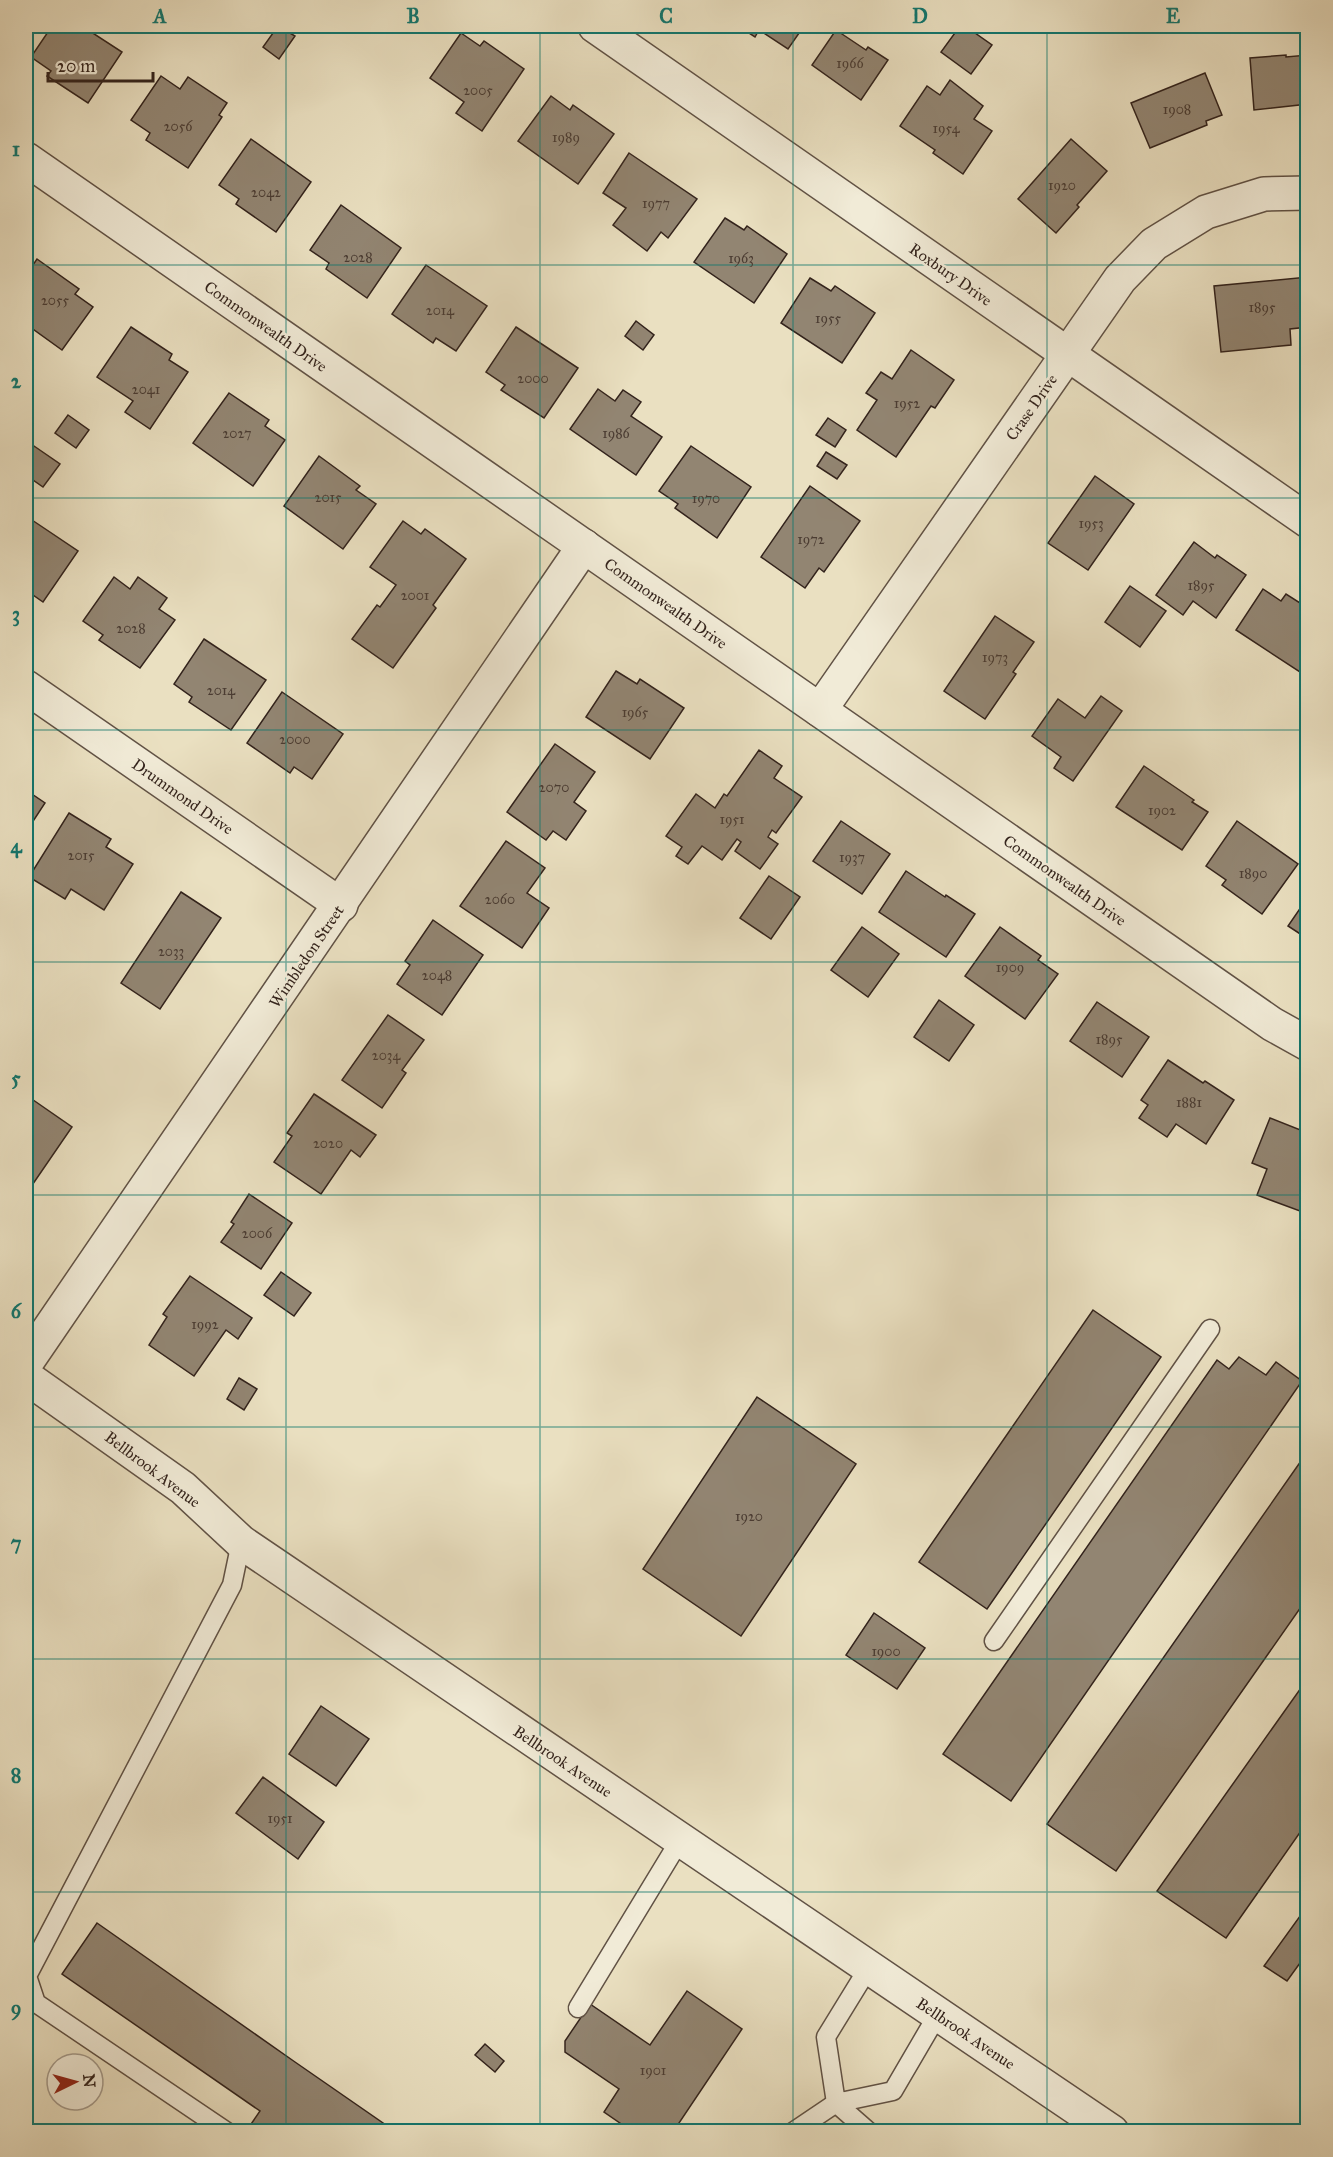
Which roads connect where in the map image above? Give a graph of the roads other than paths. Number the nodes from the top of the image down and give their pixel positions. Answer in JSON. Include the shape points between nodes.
{"nodes":[{"id":1,"x":595,"y":26,"type":"edge"},
{"id":2,"x":26,"y":159,"type":"edge"},
{"id":3,"x":1308,"y":193,"type":"edge"},
{"id":4,"x":1067,"y":355,"type":"junction"},
{"id":5,"x":1308,"y":521,"type":"edge"},
{"id":6,"x":584,"y":546,"type":"junction"},
{"id":7,"x":26,"y":687,"type":"edge"},
{"id":8,"x":820,"y":710,"type":"junction"},
{"id":9,"x":341,"y":905,"type":"junction"},
{"id":10,"x":1308,"y":1044,"type":"edge"},
{"id":11,"x":1210,"y":1329,"type":"dead end"},
{"id":12,"x":27,"y":1379,"type":"edge"},
{"id":13,"x":241,"y":1542,"type":"junction"},
{"id":14,"x":994,"y":1641,"type":"dead end"},
{"id":15,"x":680,"y":1840,"type":"junction"},
{"id":16,"x":869,"y":1967,"type":"junction"},
{"id":17,"x":578,"y":2008,"type":"dead end"},
{"id":18,"x":938,"y":2014,"type":"junction"},
{"id":19,"x":836,"y":2103,"type":"junction"},
{"id":20,"x":227,"y":2132,"type":"edge"},
{"id":21,"x":793,"y":2132,"type":"edge"},
{"id":22,"x":869,"y":2132,"type":"edge"},
{"id":23,"x":1112,"y":2132,"type":"edge"}],
"edges":[{"from":1,"to":4,"type":"street","name":"Roxbury Drive"},
{"from":2,"to":6,"type":"street","name":"Commonwealth Drive"},
{"from":3,"to":4,"type":"street","name":"Crase Drive","via":[[1264,194],[1206,212],[1154,244],[1120,279]]},
{"from":4,"to":5,"type":"street","name":"Roxbury Drive"},
{"from":4,"to":8,"type":"street","name":"Crase Drive"},
{"from":6,"to":8,"type":"street","name":"Commonwealth Drive"},
{"from":6,"to":9,"type":"street","name":"Wimbledon Street"},
{"from":7,"to":9,"type":"street","name":"Drummond Drive"},
{"from":8,"to":10,"type":"street","name":"Commonwealth Drive","via":[[1272,1024]]},
{"from":9,"to":12,"type":"street","name":"Wimbledon Street"},
{"from":11,"to":14,"type":"lane"},
{"from":12,"to":13,"type":"street","name":"Bellbrook Avenue","via":[[183,1488]]},
{"from":13,"to":15,"type":"street","name":"Bellbrook Avenue"},
{"from":13,"to":20,"type":"lane","via":[[232,1585],[27,1976],[36,2004]]},
{"from":15,"to":16,"type":"street","name":"Bellbrook Avenue"},
{"from":15,"to":17,"type":"lane"},
{"from":16,"to":18,"type":"street","name":"Bellbrook Avenue"},
{"from":16,"to":19,"type":"lane","via":[[826,2037]]},
{"from":18,"to":19,"type":"lane","via":[[893,2091]]},
{"from":18,"to":23,"type":"street","name":"Bellbrook Avenue"},
{"from":19,"to":21,"type":"lane"},
{"from":19,"to":22,"type":"lane"}]}
